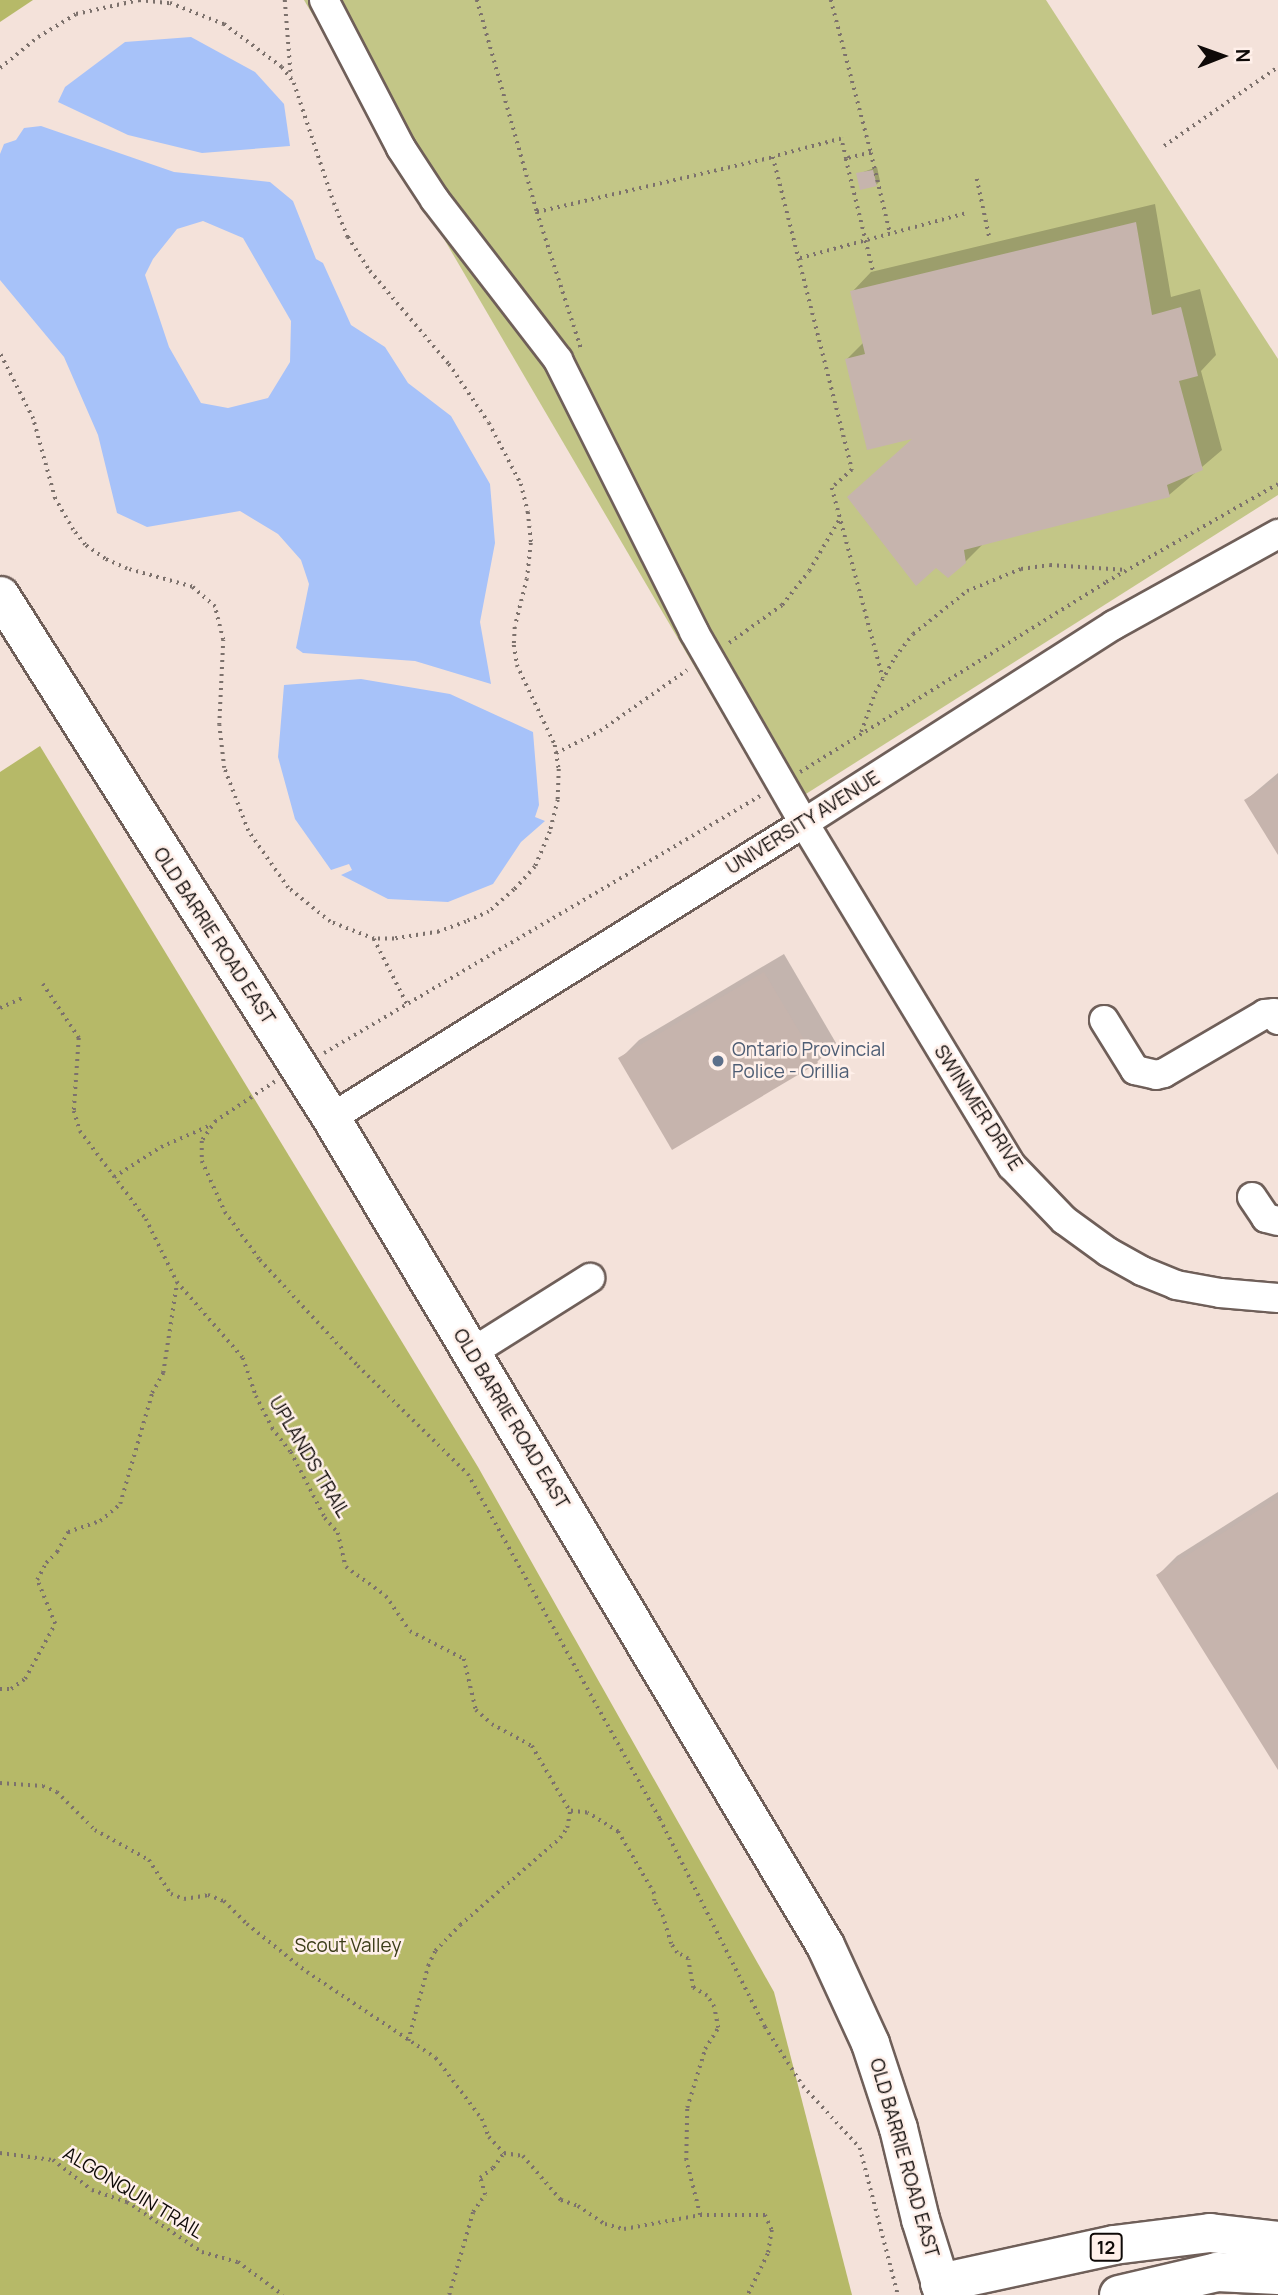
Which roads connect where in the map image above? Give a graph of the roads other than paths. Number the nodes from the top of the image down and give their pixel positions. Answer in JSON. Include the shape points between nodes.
{"nodes":[{"id":1,"x":324,"y":0,"type":"edge"},
{"id":2,"x":1278,"y":534,"type":"edge"},
{"id":3,"x":0,"y":594,"type":"edge"},
{"id":4,"x":804,"y":824,"type":"junction"},
{"id":5,"x":1104,"y":1020,"type":"dead end"},
{"id":6,"x":1278,"y":1020,"type":"edge"},
{"id":7,"x":331,"y":1118,"type":"junction"},
{"id":8,"x":1252,"y":1197,"type":"dead end"},
{"id":9,"x":1278,"y":1221,"type":"edge"},
{"id":10,"x":590,"y":1278,"type":"dead end"},
{"id":11,"x":1278,"y":1297,"type":"edge"},
{"id":12,"x":471,"y":1353,"type":"junction"},
{"id":13,"x":1278,"y":2241,"type":"edge"},
{"id":14,"x":1278,"y":2275,"type":"edge"},
{"id":15,"x":942,"y":2289,"type":"edge"},
{"id":16,"x":1118,"y":2295,"type":"edge"}],
"edges":[{"from":1,"to":4,"type":"street","name":"SWINIMER DRIVE","via":[[401,148],[435,200],[558,360],[694,632]]},
{"from":2,"to":4,"type":"street","name":"UNIVERSITY AVENUE","via":[[1114,625]]},
{"from":3,"to":7,"type":"main road","name":"OLD BARRIE ROAD EAST"},
{"from":4,"to":7,"type":"street","name":"UNIVERSITY AVENUE"},
{"from":4,"to":11,"type":"street","name":"SWINIMER DRIVE","via":[[998,1143],[1032,1189],[1064,1220],[1142,1271],[1220,1293]]},
{"from":5,"to":6,"type":"street","via":[[1135,1070],[1156,1075],[1265,1014],[1274,1013]]},
{"from":7,"to":12,"type":"main road","name":"OLD BARRIE ROAD EAST"},
{"from":8,"to":9,"type":"street","via":[[1266,1218]]},
{"from":10,"to":12,"type":"street"},
{"from":12,"to":15,"type":"main road","name":"OLD BARRIE ROAD EAST","via":[[825,1945],[870,2043]]},
{"from":13,"to":15,"type":"highway","number":"12","via":[[1210,2233],[1114,2245]]},
{"from":14,"to":16,"type":"highway","via":[[1217,2272]]}]}
